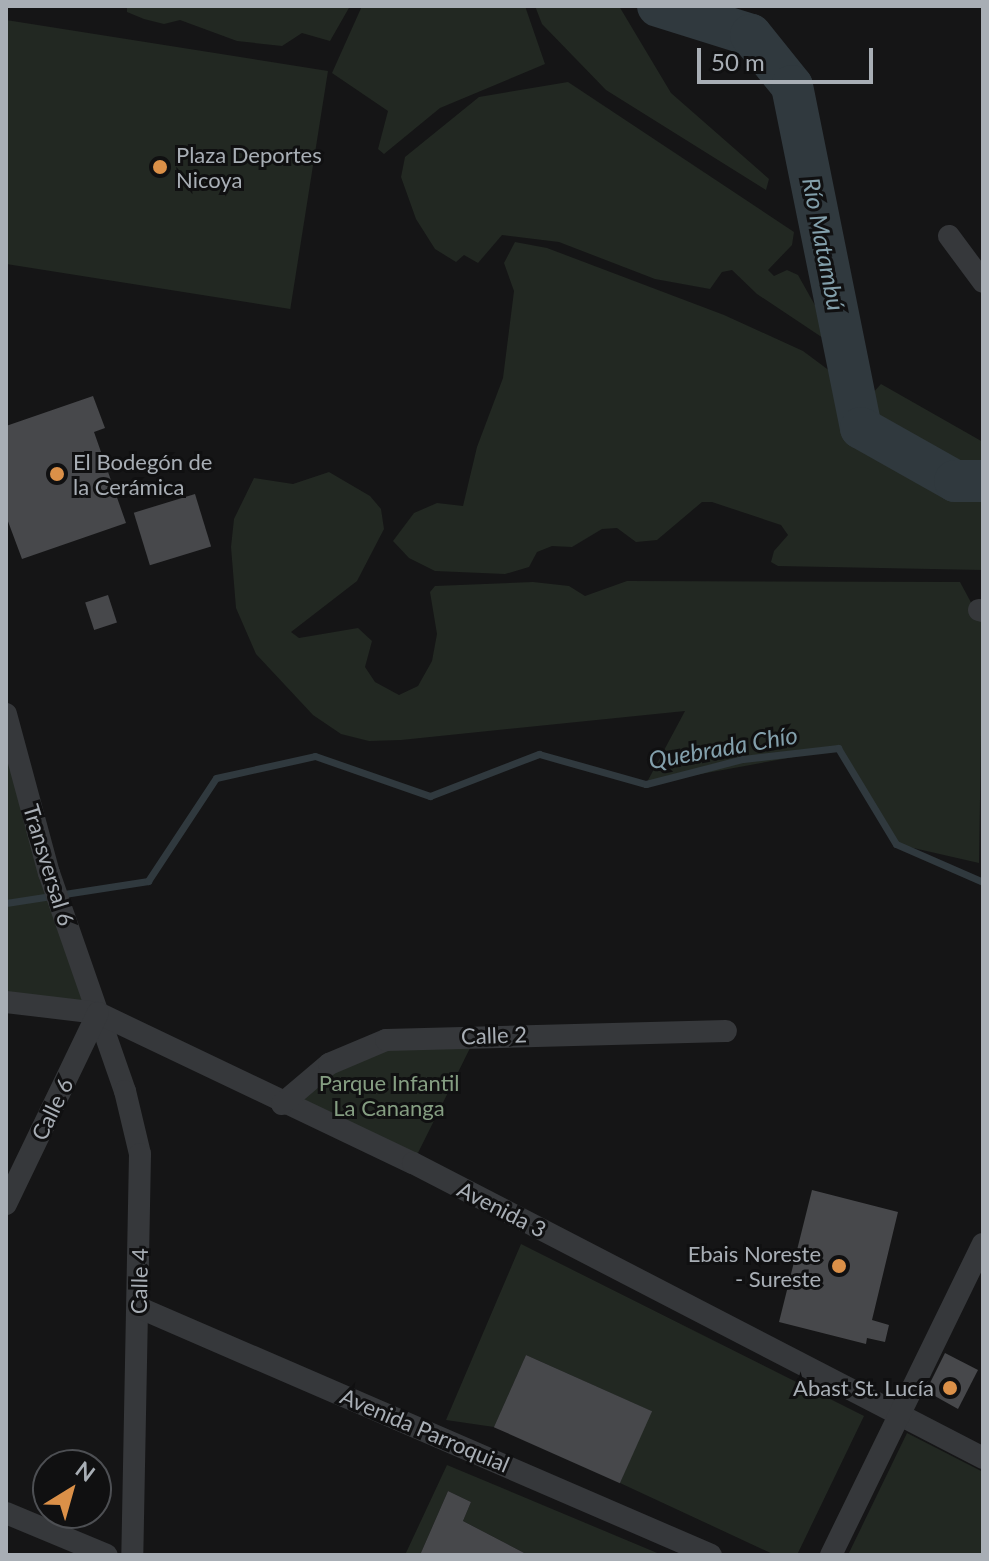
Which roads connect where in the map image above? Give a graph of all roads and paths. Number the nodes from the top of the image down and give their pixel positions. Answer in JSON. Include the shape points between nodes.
{"nodes":[{"id":1,"x":949,"y":236,"type":"dead end"},
{"id":2,"x":983,"y":282,"type":"edge"},
{"id":3,"x":6,"y":714,"type":"edge"},
{"id":4,"x":6,"y":1002,"type":"edge"},
{"id":5,"x":98,"y":1013,"type":"junction"},
{"id":6,"x":726,"y":1031,"type":"dead end"},
{"id":7,"x":282,"y":1104,"type":"junction"},
{"id":8,"x":6,"y":1204,"type":"edge"},
{"id":9,"x":983,"y":1244,"type":"edge"},
{"id":10,"x":140,"y":1308,"type":"junction"},
{"id":11,"x":899,"y":1415,"type":"junction"},
{"id":12,"x":983,"y":1458,"type":"edge"},
{"id":13,"x":6,"y":1513,"type":"edge"},
{"id":14,"x":107,"y":1555,"type":"edge"},
{"id":15,"x":132,"y":1555,"type":"edge"},
{"id":16,"x":711,"y":1555,"type":"edge"},
{"id":17,"x":831,"y":1555,"type":"edge"}],
"edges":[{"from":1,"to":2,"type":"street"},
{"from":3,"to":5,"type":"street","name":"Transversal 6","via":[[49,873]]},
{"from":4,"to":5,"type":"street","name":"Avenida 3"},
{"from":5,"to":7,"type":"street","name":"Avenida 3"},
{"from":5,"to":8,"type":"street","name":"Calle 6"},
{"from":5,"to":10,"type":"street","name":"Calle 4","via":[[140,1154]]},
{"from":6,"to":7,"type":"street","name":"Calle 2","via":[[386,1040],[329,1064]]},
{"from":7,"to":11,"type":"street","name":"Avenida 3","via":[[413,1163]]},
{"from":9,"to":11,"type":"street"},
{"from":10,"to":15,"type":"street","name":"Calle 4"},
{"from":10,"to":16,"type":"street","name":"Avenida Parroquial"},
{"from":11,"to":12,"type":"street","name":"Avenida 3"},
{"from":11,"to":17,"type":"street"},
{"from":13,"to":14,"type":"street"}]}
